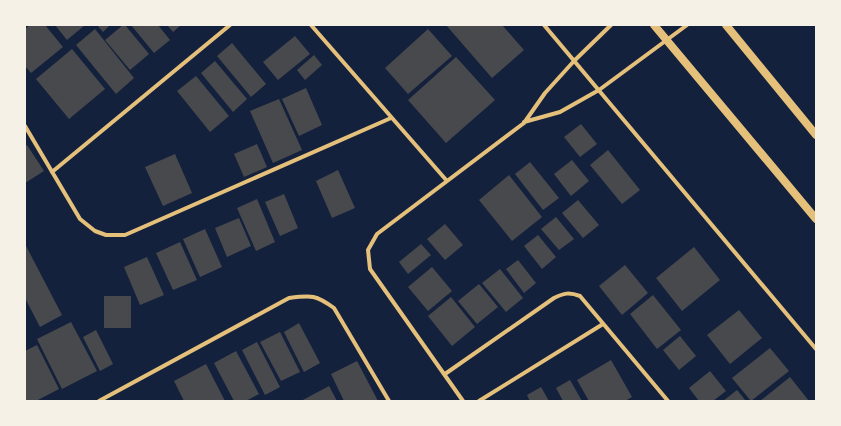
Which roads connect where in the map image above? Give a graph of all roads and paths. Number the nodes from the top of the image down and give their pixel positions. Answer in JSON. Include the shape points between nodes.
{"nodes":[{"id":1,"x":230,"y":25,"type":"edge"},
{"id":2,"x":311,"y":25,"type":"edge"},
{"id":3,"x":544,"y":25,"type":"edge"},
{"id":4,"x":611,"y":25,"type":"edge"},
{"id":5,"x":654,"y":25,"type":"edge"},
{"id":6,"x":687,"y":25,"type":"edge"},
{"id":7,"x":726,"y":25,"type":"edge"},
{"id":8,"x":667,"y":40,"type":"junction"},
{"id":9,"x":574,"y":61,"type":"junction"},
{"id":10,"x":599,"y":90,"type":"junction"},
{"id":11,"x":391,"y":118,"type":"junction"},
{"id":12,"x":524,"y":122,"type":"junction"},
{"id":13,"x":25,"y":126,"type":"edge"},
{"id":14,"x":815,"y":130,"type":"edge"},
{"id":15,"x":52,"y":172,"type":"junction"},
{"id":16,"x":446,"y":181,"type":"junction"},
{"id":17,"x":816,"y":219,"type":"edge"},
{"id":18,"x":603,"y":324,"type":"junction"},
{"id":19,"x":816,"y":348,"type":"edge"},
{"id":20,"x":445,"y":374,"type":"junction"},
{"id":21,"x":99,"y":401,"type":"edge"},
{"id":22,"x":389,"y":401,"type":"edge"},
{"id":23,"x":463,"y":401,"type":"edge"},
{"id":24,"x":479,"y":401,"type":"edge"},
{"id":25,"x":668,"y":401,"type":"edge"}],
"edges":[{"from":1,"to":15,"type":"street"},
{"from":2,"to":11,"type":"street"},
{"from":3,"to":9,"type":"street"},
{"from":4,"to":9,"type":"street"},
{"from":5,"to":8,"type":"main road"},
{"from":6,"to":8,"type":"street"},
{"from":7,"to":14,"type":"main road"},
{"from":8,"to":10,"type":"street"},
{"from":8,"to":17,"type":"main road"},
{"from":9,"to":10,"type":"street"},
{"from":9,"to":12,"type":"street","via":[[545,93]]},
{"from":10,"to":12,"type":"street","via":[[560,112]]},
{"from":10,"to":19,"type":"street"},
{"from":11,"to":15,"type":"street","via":[[125,235],[106,235],[80,219]]},
{"from":11,"to":16,"type":"street"},
{"from":12,"to":16,"type":"street"},
{"from":13,"to":15,"type":"street"},
{"from":16,"to":20,"type":"street","via":[[377,234],[368,250],[370,269]]},
{"from":18,"to":20,"type":"street","via":[[580,296],[565,293],[554,298]]},
{"from":18,"to":24,"type":"street"},
{"from":18,"to":25,"type":"street"},
{"from":20,"to":23,"type":"street"},
{"from":21,"to":22,"type":"street","via":[[289,298],[308,295],[334,308]]}]}
